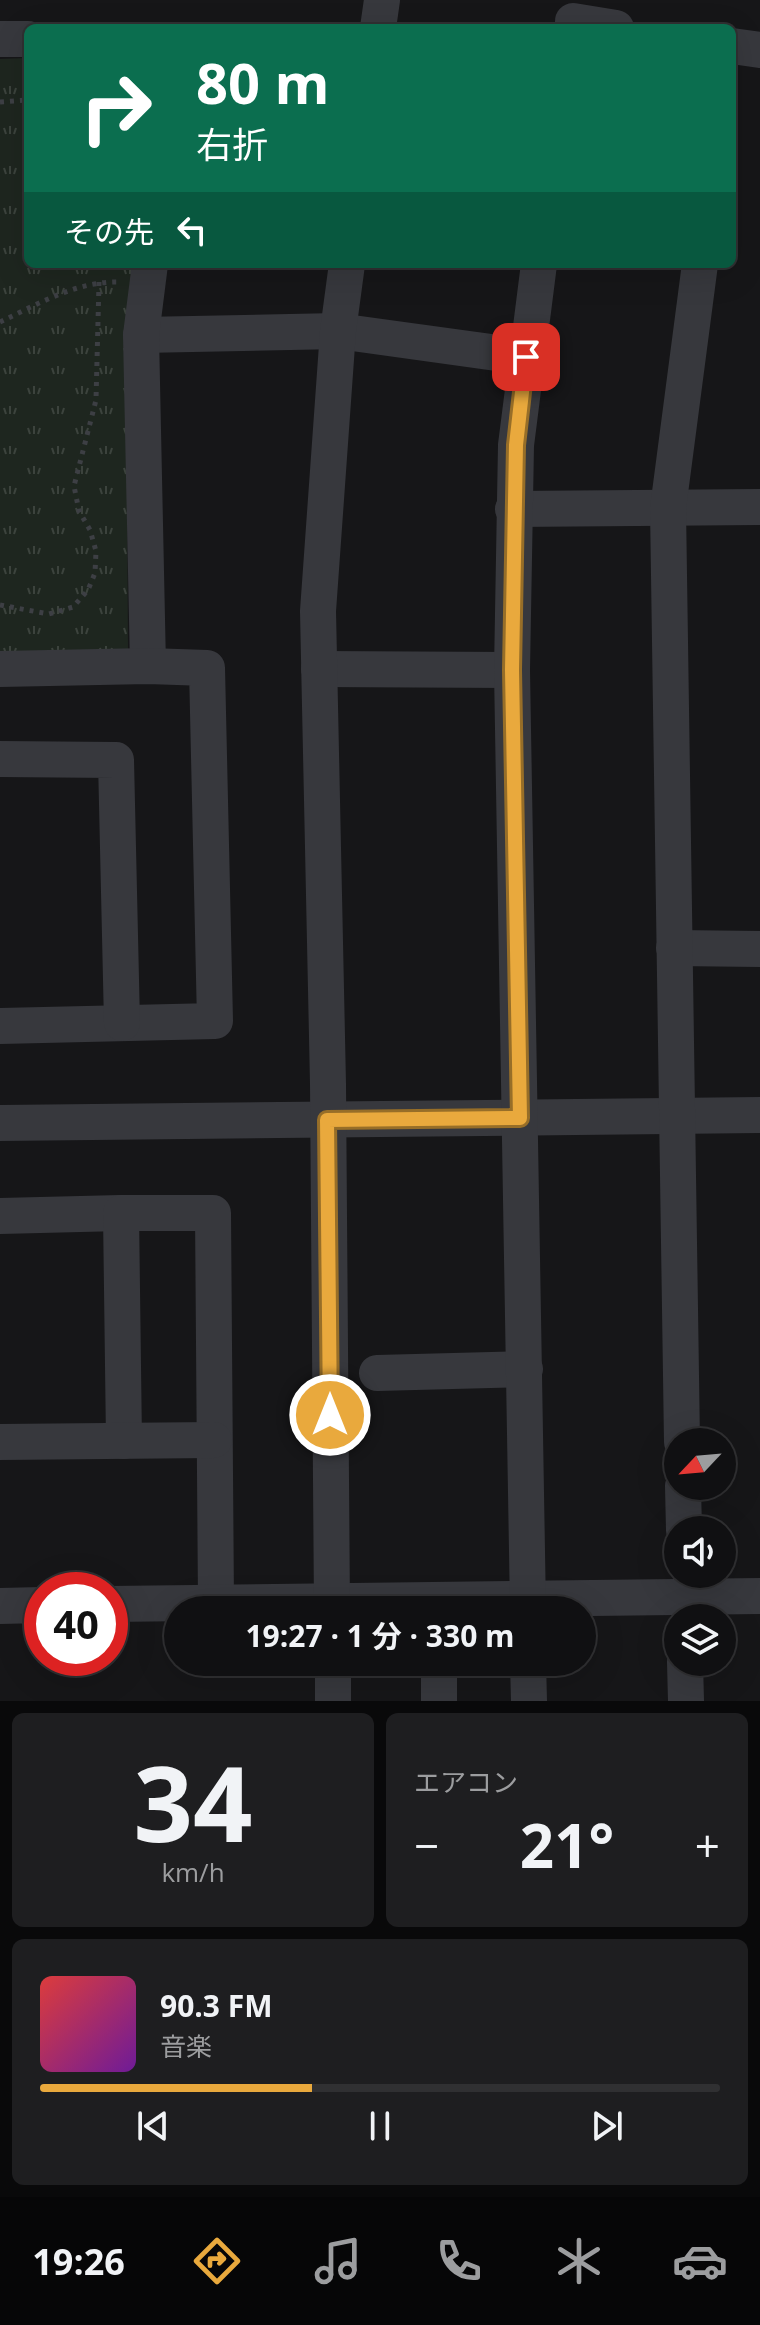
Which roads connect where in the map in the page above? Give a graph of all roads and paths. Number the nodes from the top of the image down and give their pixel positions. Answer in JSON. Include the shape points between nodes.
{"nodes":[{"id":1,"x":382,"y":0,"type":"edge"},
{"id":2,"x":573,"y":16,"type":"edge"},
{"id":3,"x":379,"y":24,"type":"edge"},
{"id":4,"x":602,"y":24,"type":"edge"},
{"id":5,"x":0,"y":39,"type":"edge"},
{"id":6,"x":24,"y":39,"type":"edge"},
{"id":7,"x":736,"y":47,"type":"edge"},
{"id":8,"x":760,"y":50,"type":"edge"},
{"id":9,"x":24,"y":100,"type":"edge"},
{"id":10,"x":0,"y":102,"type":"edge"},
{"id":11,"x":346,"y":268,"type":"edge"},
{"id":12,"x":538,"y":268,"type":"edge"},
{"id":13,"x":699,"y":268,"type":"edge"},
{"id":14,"x":149,"y":274,"type":"edge"},
{"id":15,"x":99,"y":282,"type":"junction"},
{"id":16,"x":0,"y":322,"type":"edge"},
{"id":17,"x":338,"y":331,"type":"junction"},
{"id":18,"x":141,"y":335,"type":"junction"},
{"id":19,"x":526,"y":357,"type":"junction"},
{"id":20,"x":760,"y":507,"type":"edge"},
{"id":21,"x":668,"y":508,"type":"junction"},
{"id":22,"x":513,"y":509,"type":"junction"},
{"id":23,"x":0,"y":605,"type":"edge"},
{"id":24,"x":148,"y":666,"type":"junction"},
{"id":25,"x":0,"y":669,"type":"edge"},
{"id":26,"x":319,"y":669,"type":"junction"},
{"id":27,"x":512,"y":670,"type":"junction"},
{"id":28,"x":0,"y":759,"type":"edge"},
{"id":29,"x":674,"y":948,"type":"junction"},
{"id":30,"x":760,"y":949,"type":"edge"},
{"id":31,"x":122,"y":1023,"type":"junction"},
{"id":32,"x":0,"y":1026,"type":"edge"},
{"id":33,"x":760,"y":1115,"type":"edge"},
{"id":34,"x":678,"y":1116,"type":"junction"},
{"id":35,"x":520,"y":1118,"type":"junction"},
{"id":36,"x":327,"y":1120,"type":"junction"},
{"id":37,"x":0,"y":1123,"type":"edge"},
{"id":38,"x":121,"y":1213,"type":"junction"},
{"id":39,"x":0,"y":1216,"type":"edge"},
{"id":40,"x":525,"y":1369,"type":"junction"},
{"id":41,"x":377,"y":1373,"type":"dead end"},
{"id":42,"x":682,"y":1428,"type":"edge"},
{"id":43,"x":214,"y":1440,"type":"junction"},
{"id":44,"x":124,"y":1441,"type":"junction"},
{"id":45,"x":0,"y":1442,"type":"edge"},
{"id":46,"x":216,"y":1596,"type":"edge"},
{"id":47,"x":332,"y":1596,"type":"edge"},
{"id":48,"x":528,"y":1596,"type":"edge"},
{"id":49,"x":685,"y":1596,"type":"edge"},
{"id":50,"x":760,"y":1596,"type":"edge"},
{"id":51,"x":596,"y":1601,"type":"edge"},
{"id":52,"x":164,"y":1603,"type":"edge"},
{"id":53,"x":128,"y":1604,"type":"edge"},
{"id":54,"x":24,"y":1605,"type":"edge"},
{"id":55,"x":0,"y":1606,"type":"edge"},
{"id":56,"x":333,"y":1676,"type":"edge"},
{"id":57,"x":439,"y":1676,"type":"edge"},
{"id":58,"x":528,"y":1676,"type":"edge"},
{"id":59,"x":685,"y":1676,"type":"edge"},
{"id":60,"x":333,"y":1701,"type":"edge"},
{"id":61,"x":439,"y":1701,"type":"edge"},
{"id":62,"x":529,"y":1701,"type":"edge"},
{"id":63,"x":686,"y":1701,"type":"edge"}],
"edges":[{"from":1,"to":3,"type":"street"},
{"from":2,"to":4,"type":"street"},
{"from":5,"to":6,"type":"street"},
{"from":7,"to":8,"type":"street"},
{"from":9,"to":10,"type":"path"},
{"from":11,"to":17,"type":"street"},
{"from":12,"to":19,"type":"street"},
{"from":13,"to":21,"type":"street"},
{"from":14,"to":15,"type":"path"},
{"from":14,"to":18,"type":"street"},
{"from":15,"to":16,"type":"path"},
{"from":15,"to":23,"type":"path","via":[[96,400],[74,486],[96,551],[95,573],[73,607],[49,614]]},
{"from":17,"to":18,"type":"street"},
{"from":17,"to":19,"type":"street"},
{"from":17,"to":26,"type":"street","via":[[318,611]]},
{"from":18,"to":24,"type":"street"},
{"from":19,"to":22,"type":"street"},
{"from":20,"to":21,"type":"street"},
{"from":21,"to":22,"type":"street"},
{"from":21,"to":29,"type":"street"},
{"from":22,"to":27,"type":"street"},
{"from":24,"to":25,"type":"street"},
{"from":24,"to":31,"type":"street","via":[[207,668],[215,1021]]},
{"from":26,"to":27,"type":"street"},
{"from":26,"to":36,"type":"street"},
{"from":27,"to":35,"type":"street"},
{"from":28,"to":31,"type":"street","via":[[116,760]]},
{"from":29,"to":30,"type":"street"},
{"from":29,"to":34,"type":"street"},
{"from":31,"to":32,"type":"street"},
{"from":33,"to":34,"type":"street"},
{"from":34,"to":35,"type":"street"},
{"from":34,"to":42,"type":"street"},
{"from":35,"to":36,"type":"street"},
{"from":35,"to":40,"type":"street"},
{"from":36,"to":37,"type":"street"},
{"from":36,"to":47,"type":"street"},
{"from":38,"to":39,"type":"street"},
{"from":38,"to":43,"type":"street","via":[[213,1213]]},
{"from":38,"to":44,"type":"street"},
{"from":40,"to":41,"type":"street"},
{"from":40,"to":48,"type":"street"},
{"from":43,"to":44,"type":"street"},
{"from":43,"to":46,"type":"street"},
{"from":44,"to":45,"type":"street"},
{"from":49,"to":50,"type":"street"},
{"from":49,"to":51,"type":"street"},
{"from":52,"to":53,"type":"street"},
{"from":54,"to":55,"type":"street"},
{"from":56,"to":60,"type":"street"},
{"from":57,"to":61,"type":"street"},
{"from":58,"to":62,"type":"street"},
{"from":59,"to":63,"type":"street"}]}
